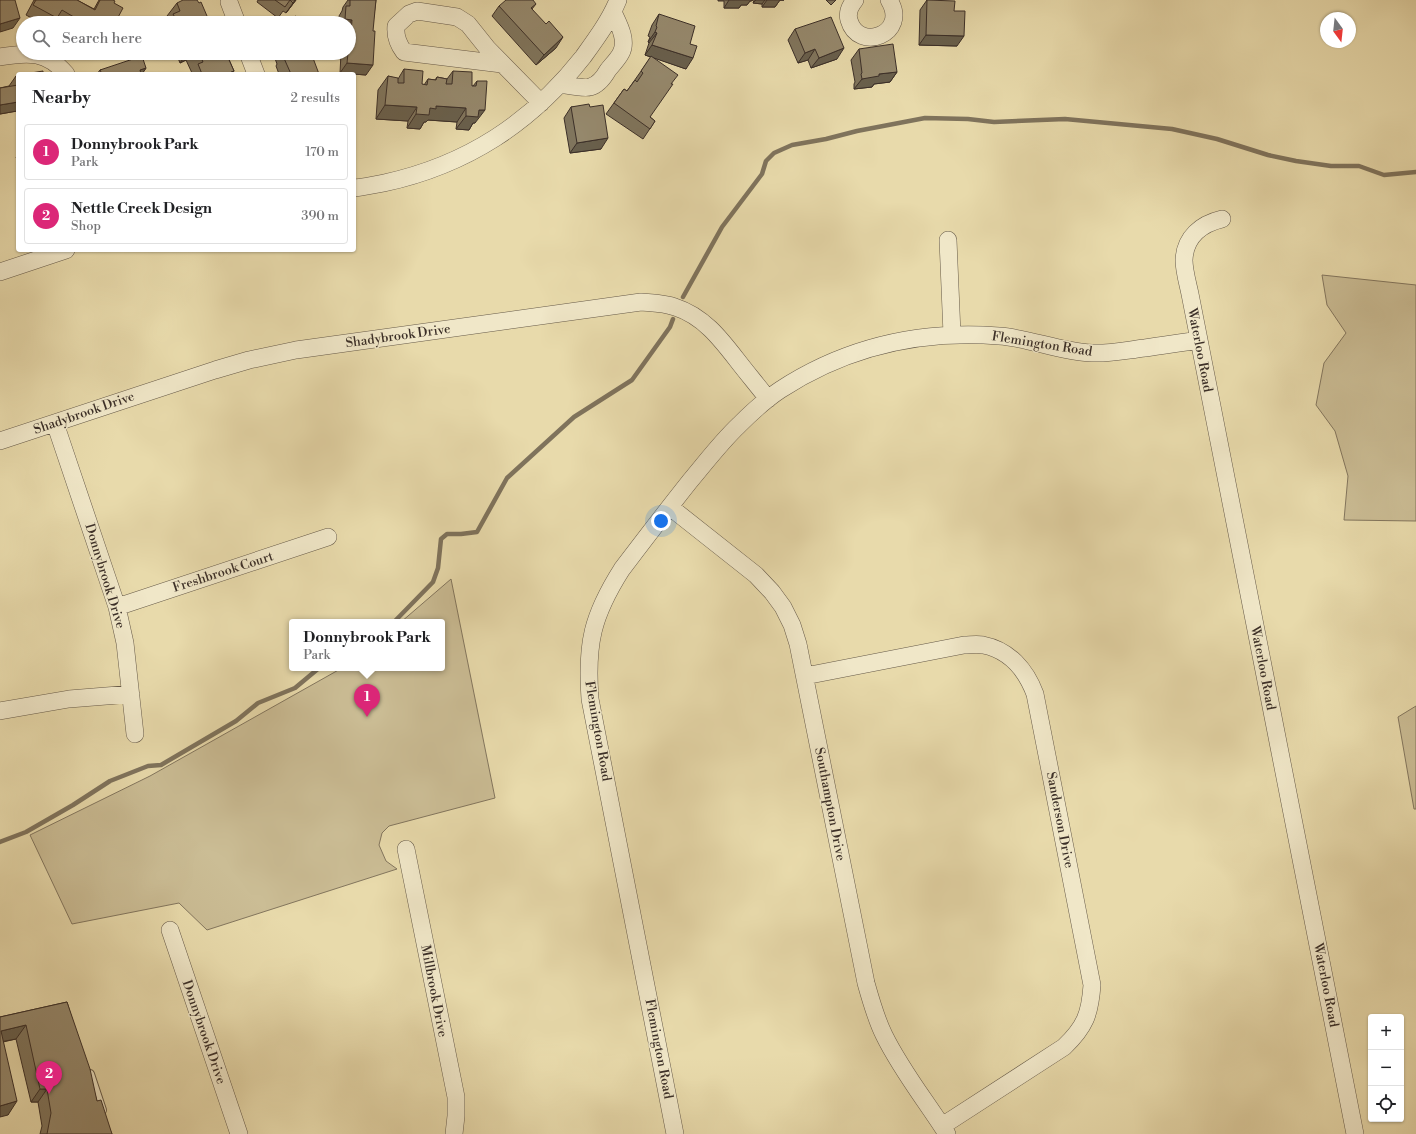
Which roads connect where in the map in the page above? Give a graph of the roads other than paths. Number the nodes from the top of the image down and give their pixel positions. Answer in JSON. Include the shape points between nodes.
{"nodes":[{"id":1,"x":855,"y":0,"type":"edge"},
{"id":2,"x":889,"y":0,"type":"edge"},
{"id":3,"x":230,"y":1,"type":"edge"},
{"id":4,"x":615,"y":6,"type":"edge"},
{"id":5,"x":235,"y":16,"type":"edge"},
{"id":6,"x":16,"y":55,"type":"edge"},
{"id":7,"x":0,"y":57,"type":"edge"},
{"id":8,"x":51,"y":60,"type":"edge"},
{"id":9,"x":251,"y":60,"type":"edge"},
{"id":10,"x":502,"y":64,"type":"junction"},
{"id":11,"x":64,"y":72,"type":"edge"},
{"id":12,"x":255,"y":72,"type":"edge"},
{"id":13,"x":560,"y":84,"type":"junction"},
{"id":14,"x":541,"y":104,"type":"junction"},
{"id":15,"x":356,"y":188,"type":"edge"},
{"id":16,"x":1222,"y":219,"type":"dead end"},
{"id":17,"x":948,"y":240,"type":"dead end"},
{"id":18,"x":60,"y":252,"type":"edge"},
{"id":19,"x":0,"y":272,"type":"edge"},
{"id":20,"x":952,"y":334,"type":"junction"},
{"id":21,"x":1199,"y":340,"type":"junction"},
{"id":22,"x":768,"y":399,"type":"junction"},
{"id":23,"x":55,"y":424,"type":"junction"},
{"id":24,"x":0,"y":441,"type":"edge"},
{"id":25,"x":670,"y":507,"type":"junction"},
{"id":26,"x":328,"y":536,"type":"dead end"},
{"id":27,"x":117,"y":607,"type":"junction"},
{"id":28,"x":805,"y":676,"type":"junction"},
{"id":29,"x":131,"y":694,"type":"junction"},
{"id":30,"x":0,"y":711,"type":"edge"},
{"id":31,"x":135,"y":734,"type":"dead end"},
{"id":32,"x":406,"y":849,"type":"dead end"},
{"id":33,"x":170,"y":930,"type":"dead end"},
{"id":34,"x":88,"y":1069,"type":"edge"},
{"id":35,"x":106,"y":1120,"type":"edge"},
{"id":36,"x":944,"y":1130,"type":"edge"},
{"id":37,"x":238,"y":1134,"type":"edge"},
{"id":38,"x":454,"y":1134,"type":"edge"},
{"id":39,"x":676,"y":1134,"type":"edge"},
{"id":40,"x":1355,"y":1134,"type":"edge"}],
"edges":[{"from":1,"to":2,"type":"street","via":[[849,11],[850,23],[860,35],[868,38],[887,32],[892,25],[894,12]]},
{"from":3,"to":5,"type":"street"},
{"from":4,"to":13,"type":"street","via":[[589,48]]},
{"from":4,"to":13,"type":"street","via":[[623,38],[622,52],[594,86],[588,88]]},
{"from":6,"to":7,"type":"street"},
{"from":8,"to":11,"type":"street"},
{"from":9,"to":12,"type":"street"},
{"from":10,"to":10,"type":"street","via":[[468,24],[457,17],[418,11],[409,14],[396,26],[395,33],[404,52]]},
{"from":10,"to":14,"type":"street"},
{"from":13,"to":14,"type":"street"},
{"from":14,"to":15,"type":"street","via":[[488,143],[461,157],[410,177]]},
{"from":16,"to":21,"type":"street","name":"Waterloo Road","via":[[1210,222],[1199,229],[1187,246],[1184,261]]},
{"from":17,"to":20,"type":"street"},
{"from":18,"to":19,"type":"street"},
{"from":20,"to":21,"type":"street","name":"Flemington Road","via":[[1024,339],[1062,349],[1092,353],[1122,352]]},
{"from":20,"to":22,"type":"street","name":"Flemington Road","via":[[906,340],[864,350],[822,367]]},
{"from":21,"to":40,"type":"street","name":"Waterloo Road"},
{"from":22,"to":23,"type":"street","name":"Shadybrook Drive","via":[[716,334],[703,322],[675,306],[642,302],[296,350],[215,370]]},
{"from":22,"to":25,"type":"street","name":"Flemington Road","via":[[720,444]]},
{"from":23,"to":24,"type":"street","name":"Shadybrook Drive"},
{"from":23,"to":27,"type":"street","name":"Donnybrook Drive"},
{"from":25,"to":28,"type":"street","name":"Southampton Drive","via":[[756,575],[772,592],[792,625]]},
{"from":25,"to":39,"type":"street","name":"Flemington Road","via":[[609,589],[593,628],[588,675],[590,699]]},
{"from":26,"to":27,"type":"street","name":"Freshbrook Court"},
{"from":27,"to":29,"type":"street","name":"Donnybrook Drive","via":[[125,643]]},
{"from":28,"to":36,"type":"street","name":"Southampton Drive","via":[[866,983],[884,1035]]},
{"from":28,"to":36,"type":"street","name":"Sanderson Drive","via":[[964,645],[981,644],[1011,658],[1031,683],[1035,694],[1092,984],[1091,1003],[1084,1024],[1064,1047]]},
{"from":29,"to":30,"type":"street","via":[[69,699]]},
{"from":29,"to":31,"type":"street","name":"Donnybrook Drive"},
{"from":32,"to":38,"type":"street","name":"Millbrook Drive","via":[[456,1096]]},
{"from":33,"to":37,"type":"street","name":"Donnybrook Drive"},
{"from":34,"to":35,"type":"lane"}]}
